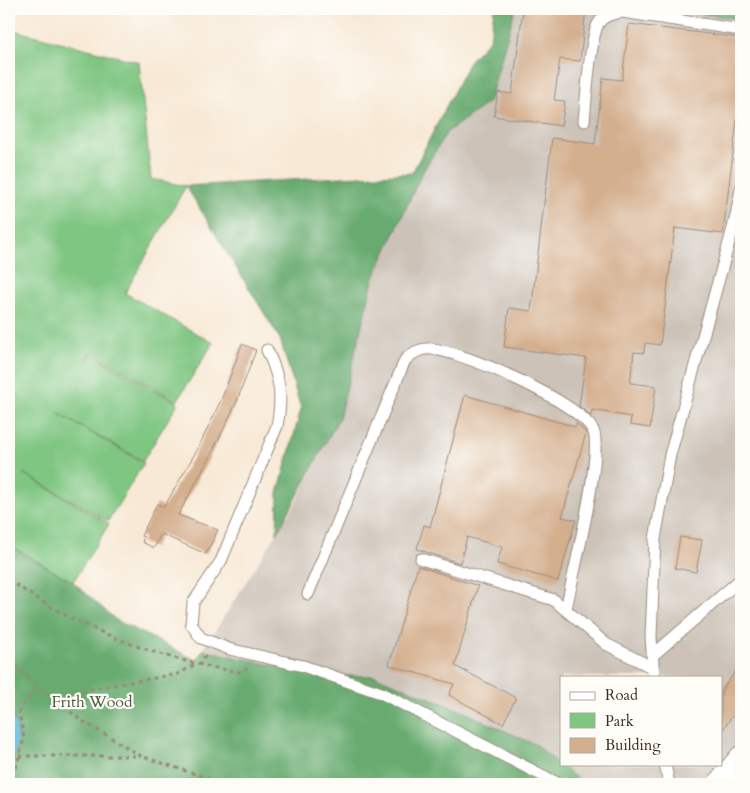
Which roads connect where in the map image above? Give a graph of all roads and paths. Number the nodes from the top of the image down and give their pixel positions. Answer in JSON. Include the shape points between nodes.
{"nodes":[{"id":1,"x":741,"y":30,"type":"edge"},
{"id":2,"x":584,"y":121,"type":"dead end"},
{"id":3,"x":741,"y":189,"type":"edge"},
{"id":4,"x":267,"y":350,"type":"dead end"},
{"id":5,"x":421,"y":559,"type":"dead end"},
{"id":6,"x":741,"y":579,"type":"edge"},
{"id":7,"x":9,"y":580,"type":"edge"},
{"id":8,"x":308,"y":594,"type":"dead end"},
{"id":9,"x":566,"y":609,"type":"junction"},
{"id":10,"x":652,"y":656,"type":"junction"},
{"id":11,"x":264,"y":657,"type":"junction"},
{"id":12,"x":9,"y":660,"type":"edge"},
{"id":13,"x":194,"y":665,"type":"junction"},
{"id":14,"x":654,"y":672,"type":"edge"},
{"id":15,"x":37,"y":686,"type":"junction"},
{"id":16,"x":49,"y":696,"type":"junction"},
{"id":17,"x":19,"y":756,"type":"junction"},
{"id":18,"x":141,"y":756,"type":"junction"},
{"id":19,"x":741,"y":757,"type":"edge"},
{"id":20,"x":665,"y":766,"type":"edge"},
{"id":21,"x":9,"y":772,"type":"edge"},
{"id":22,"x":225,"y":784,"type":"edge"},
{"id":23,"x":559,"y":784,"type":"edge"},
{"id":24,"x":669,"y":784,"type":"edge"},
{"id":25,"x":718,"y":784,"type":"edge"}],
"edges":[{"from":1,"to":2,"type":"lane","via":[[622,12],[608,15],[598,24],[592,48]]},
{"from":3,"to":10,"type":"lane","via":[[670,455],[655,539]]},
{"from":4,"to":11,"type":"lane","via":[[278,374],[281,404],[277,426],[221,561],[193,603],[191,624],[201,638]]},
{"from":5,"to":9,"type":"lane","via":[[554,600]]},
{"from":6,"to":10,"type":"lane"},
{"from":7,"to":13,"type":"path","via":[[75,620]]},
{"from":8,"to":9,"type":"lane","via":[[405,360],[416,351],[431,349],[503,371],[577,412],[594,430],[596,459]]},
{"from":9,"to":14,"type":"lane","via":[[606,644]]},
{"from":10,"to":14,"type":"lane"},
{"from":11,"to":13,"type":"path","via":[[240,672]]},
{"from":11,"to":23,"type":"lane","via":[[303,666],[381,693]]},
{"from":12,"to":15,"type":"path"},
{"from":13,"to":16,"type":"path","via":[[178,674]]},
{"from":15,"to":16,"type":"path"},
{"from":15,"to":17,"type":"path","via":[[19,712],[24,739]]},
{"from":16,"to":18,"type":"path","via":[[81,720]]},
{"from":17,"to":18,"type":"path"},
{"from":17,"to":21,"type":"path","via":[[16,768]]},
{"from":18,"to":22,"type":"path"},
{"from":19,"to":25,"type":"street"},
{"from":20,"to":24,"type":"lane"}]}
